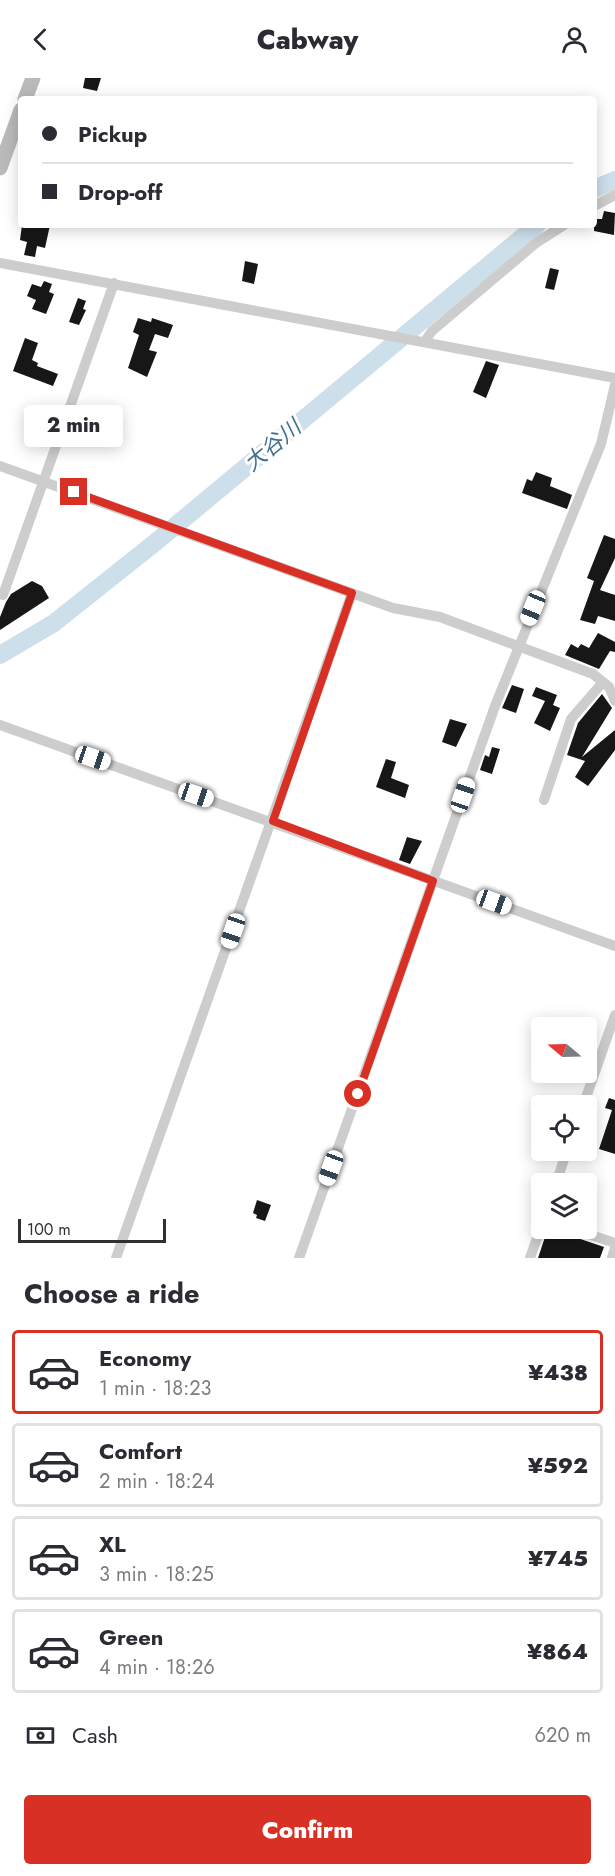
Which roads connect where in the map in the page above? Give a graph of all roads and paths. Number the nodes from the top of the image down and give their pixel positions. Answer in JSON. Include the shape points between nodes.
{"nodes":[{"id":1,"x":33,"y":78,"type":"edge"},
{"id":2,"x":26,"y":96,"type":"edge"},
{"id":3,"x":18,"y":118,"type":"edge"},
{"id":4,"x":0,"y":168,"type":"edge"},
{"id":5,"x":615,"y":195,"type":"edge"},
{"id":6,"x":597,"y":204,"type":"edge"},
{"id":7,"x":559,"y":228,"type":"edge"},
{"id":8,"x":0,"y":262,"type":"edge"},
{"id":9,"x":114,"y":283,"type":"junction"},
{"id":10,"x":421,"y":341,"type":"junction"},
{"id":11,"x":615,"y":378,"type":"edge"},
{"id":12,"x":615,"y":385,"type":"edge"},
{"id":13,"x":0,"y":466,"type":"edge"},
{"id":14,"x":43,"y":482,"type":"junction"},
{"id":15,"x":352,"y":593,"type":"junction"},
{"id":16,"x":3,"y":595,"type":"dead end"},
{"id":17,"x":518,"y":645,"type":"junction"},
{"id":18,"x":609,"y":683,"type":"edge"},
{"id":19,"x":615,"y":701,"type":"edge"},
{"id":20,"x":0,"y":725,"type":"edge"},
{"id":21,"x":544,"y":800,"type":"dead end"},
{"id":22,"x":273,"y":821,"type":"junction"},
{"id":23,"x":433,"y":881,"type":"junction"},
{"id":24,"x":615,"y":946,"type":"edge"},
{"id":25,"x":615,"y":1015,"type":"edge"},
{"id":26,"x":587,"y":1095,"type":"edge"},
{"id":27,"x":597,"y":1237,"type":"edge"},
{"id":28,"x":537,"y":1239,"type":"edge"},
{"id":29,"x":615,"y":1243,"type":"edge"},
{"id":30,"x":615,"y":1248,"type":"edge"},
{"id":31,"x":116,"y":1258,"type":"edge"},
{"id":32,"x":299,"y":1258,"type":"edge"},
{"id":33,"x":530,"y":1258,"type":"edge"},
{"id":34,"x":612,"y":1258,"type":"edge"}],
"edges":[{"from":1,"to":2,"type":"main road"},
{"from":3,"to":4,"type":"main road"},
{"from":5,"to":6,"type":"street"},
{"from":7,"to":10,"type":"street","via":[[536,243]]},
{"from":8,"to":9,"type":"street"},
{"from":9,"to":10,"type":"street"},
{"from":9,"to":14,"type":"street"},
{"from":10,"to":11,"type":"street"},
{"from":12,"to":17,"type":"street","via":[[601,444]]},
{"from":13,"to":14,"type":"street"},
{"from":14,"to":15,"type":"street"},
{"from":14,"to":16,"type":"street"},
{"from":15,"to":17,"type":"street","via":[[393,608],[440,617]]},
{"from":15,"to":22,"type":"street"},
{"from":17,"to":18,"type":"street"},
{"from":17,"to":23,"type":"street"},
{"from":18,"to":19,"type":"street"},
{"from":18,"to":21,"type":"street","via":[[571,719]]},
{"from":20,"to":22,"type":"street"},
{"from":22,"to":23,"type":"street"},
{"from":22,"to":31,"type":"street"},
{"from":23,"to":24,"type":"street"},
{"from":23,"to":32,"type":"street"},
{"from":25,"to":26,"type":"street"},
{"from":27,"to":29,"type":"street"},
{"from":28,"to":33,"type":"street"},
{"from":30,"to":34,"type":"street"}]}
